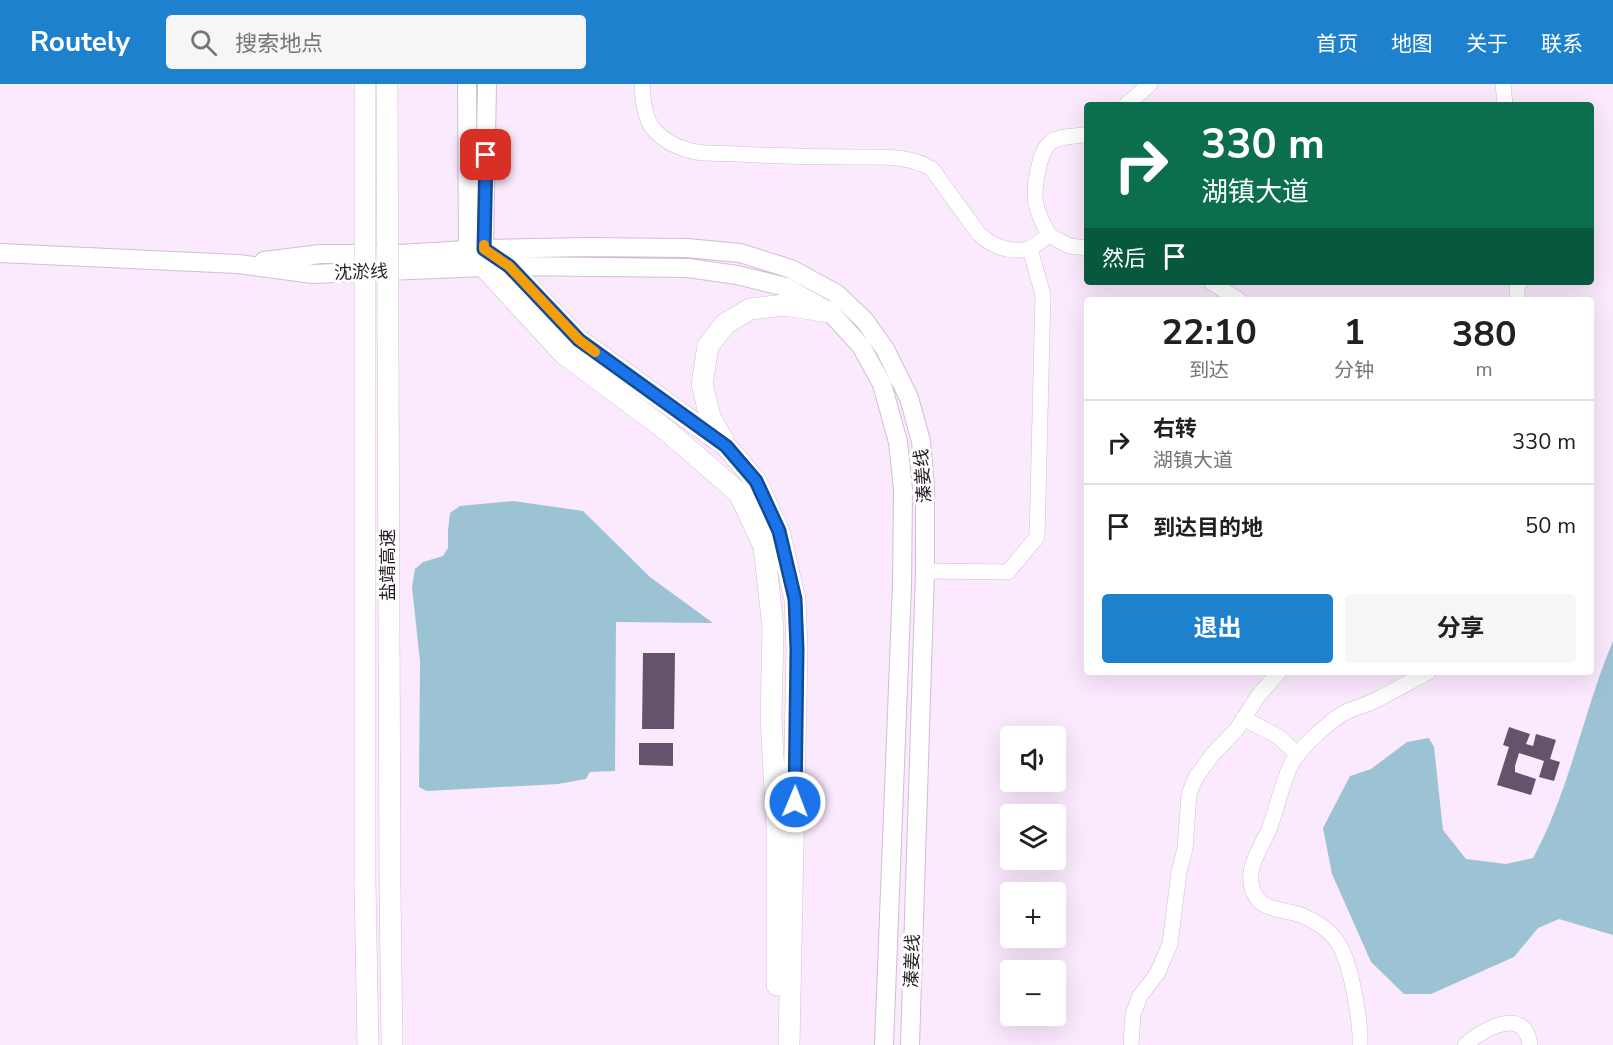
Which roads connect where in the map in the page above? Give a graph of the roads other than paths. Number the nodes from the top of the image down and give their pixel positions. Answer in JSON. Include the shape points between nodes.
{"nodes":[{"id":1,"x":365,"y":84,"type":"edge"},
{"id":2,"x":387,"y":84,"type":"edge"},
{"id":3,"x":467,"y":84,"type":"edge"},
{"id":4,"x":487,"y":84,"type":"edge"},
{"id":5,"x":642,"y":84,"type":"edge"},
{"id":6,"x":1150,"y":84,"type":"edge"},
{"id":7,"x":1503,"y":84,"type":"edge"},
{"id":8,"x":1129,"y":102,"type":"edge"},
{"id":9,"x":1505,"y":102,"type":"edge"},
{"id":10,"x":1084,"y":135,"type":"edge"},
{"id":11,"x":1049,"y":235,"type":"junction"},
{"id":12,"x":1084,"y":248,"type":"edge"},
{"id":13,"x":1030,"y":249,"type":"junction"},
{"id":14,"x":0,"y":253,"type":"edge"},
{"id":15,"x":479,"y":256,"type":"junction"},
{"id":16,"x":509,"y":266,"type":"junction"},
{"id":17,"x":1216,"y":285,"type":"edge"},
{"id":18,"x":1234,"y":297,"type":"edge"},
{"id":19,"x":830,"y":312,"type":"junction"},
{"id":20,"x":726,"y":446,"type":"junction"},
{"id":21,"x":925,"y":571,"type":"junction"},
{"id":22,"x":1276,"y":675,"type":"edge"},
{"id":23,"x":1423,"y":675,"type":"edge"},
{"id":24,"x":1244,"y":718,"type":"junction"},
{"id":25,"x":1298,"y":755,"type":"junction"},
{"id":26,"x":392,"y":980,"type":"junction"},
{"id":27,"x":368,"y":1045,"type":"edge"},
{"id":28,"x":392,"y":1045,"type":"edge"},
{"id":29,"x":399,"y":1045,"type":"edge"},
{"id":30,"x":777,"y":1045,"type":"edge"},
{"id":31,"x":789,"y":1045,"type":"edge"},
{"id":32,"x":884,"y":1045,"type":"edge"},
{"id":33,"x":910,"y":1045,"type":"edge"},
{"id":34,"x":1131,"y":1045,"type":"edge"},
{"id":35,"x":1360,"y":1045,"type":"edge"},
{"id":36,"x":1465,"y":1045,"type":"edge"},
{"id":37,"x":1530,"y":1045,"type":"edge"}],
"edges":[{"from":1,"to":27,"type":"highway","name":"盐靖高速","bridge":true},
{"from":2,"to":26,"type":"highway","name":"盐靖高速","bridge":true},
{"from":3,"to":15,"type":"main road"},
{"from":4,"to":15,"type":"main road"},
{"from":5,"to":13,"type":"lane","via":[[646,116],[654,130],[684,149],[921,162],[932,169],[987,242],[998,247]]},
{"from":6,"to":8,"type":"lane"},
{"from":7,"to":9,"type":"lane"},
{"from":10,"to":11,"type":"lane","via":[[1049,142],[1041,154],[1036,206]]},
{"from":11,"to":12,"type":"lane","via":[[1069,246]]},
{"from":11,"to":13,"type":"lane"},
{"from":13,"to":21,"type":"lane","via":[[1043,295],[1037,537],[1008,572]]},
{"from":14,"to":15,"type":"main road","name":"沈淤线","via":[[238,264],[313,274]]},
{"from":15,"to":16,"type":"main road","name":"溱姜线"},
{"from":15,"to":21,"type":"main road","name":"溱姜线","via":[[676,248],[740,253],[791,268],[837,294],[865,321],[885,349],[909,398],[921,441]]},
{"from":15,"to":30,"type":"highway","via":[[564,354],[665,429],[739,493],[764,546],[773,628]]},
{"from":16,"to":19,"type":"main road","name":"溱姜线","via":[[688,268],[737,275],[786,286]]},
{"from":16,"to":20,"type":"highway","via":[[579,340]]},
{"from":17,"to":18,"type":"lane"},
{"from":19,"to":20,"type":"highway","via":[[785,305],[750,309],[725,324],[708,346],[702,384],[710,417]]},
{"from":19,"to":32,"type":"main road","name":"溱姜线","via":[[861,346],[882,384],[898,442],[903,489]]},
{"from":20,"to":31,"type":"highway","via":[[756,481],[779,531],[795,599]]},
{"from":21,"to":33,"type":"main road","name":"溱姜线"},
{"from":22,"to":24,"type":"lane"},
{"from":23,"to":25,"type":"lane","via":[[1343,713]]},
{"from":24,"to":25,"type":"lane","via":[[1279,737]]},
{"from":24,"to":34,"type":"lane","via":[[1196,777],[1189,794],[1170,944],[1133,1014]]},
{"from":25,"to":35,"type":"lane","via":[[1282,784],[1275,814],[1252,864],[1252,889],[1258,900],[1268,906],[1317,922],[1340,944],[1359,1012]]},
{"from":26,"to":28,"type":"highway","name":"盐靖高速"},
{"from":26,"to":29,"type":"highway"},
{"from":36,"to":37,"type":"lane","via":[[1490,1028],[1516,1023],[1524,1027]]}]}
